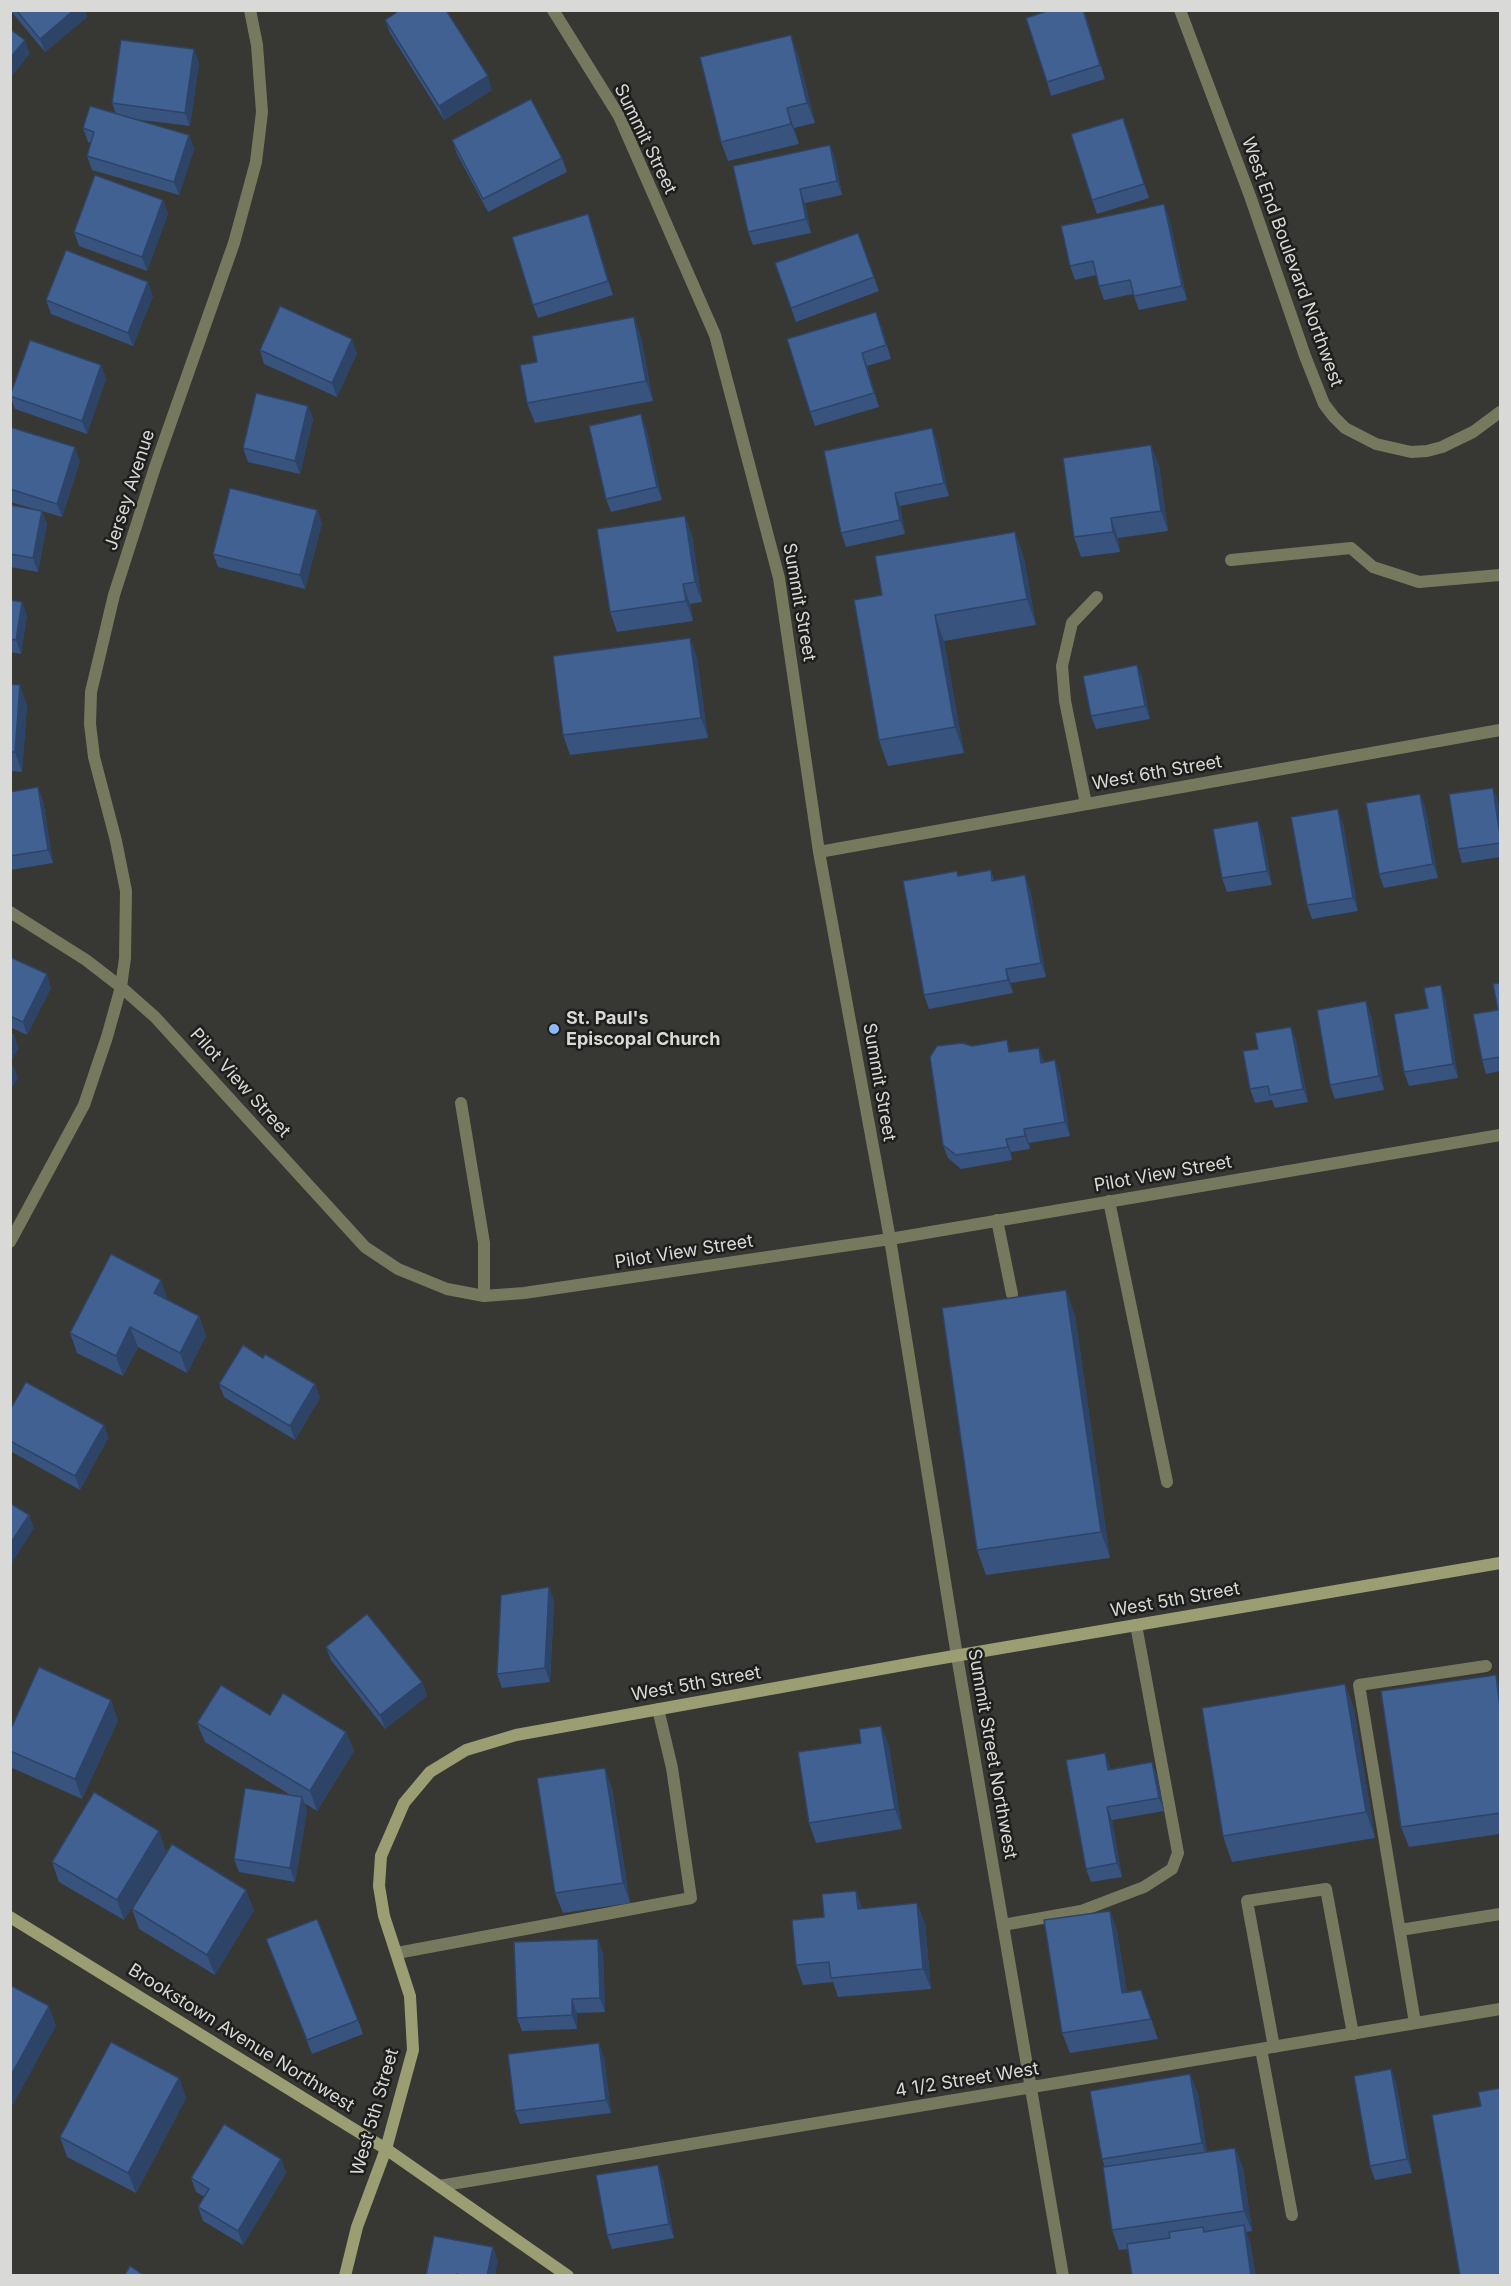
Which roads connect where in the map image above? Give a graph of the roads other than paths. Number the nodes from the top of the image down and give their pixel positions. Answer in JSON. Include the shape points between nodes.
{"nodes":[{"id":1,"x":250,"y":10,"type":"edge"},
{"id":2,"x":553,"y":10,"type":"edge"},
{"id":3,"x":1180,"y":10,"type":"edge"},
{"id":4,"x":1500,"y":412,"type":"edge"},
{"id":5,"x":1231,"y":560,"type":"dead end"},
{"id":6,"x":1500,"y":575,"type":"edge"},
{"id":7,"x":1097,"y":597,"type":"dead end"},
{"id":8,"x":1500,"y":730,"type":"edge"},
{"id":9,"x":1086,"y":804,"type":"junction"},
{"id":10,"x":819,"y":852,"type":"junction"},
{"id":11,"x":10,"y":912,"type":"edge"},
{"id":12,"x":122,"y":987,"type":"junction"},
{"id":13,"x":460,"y":1103,"type":"dead end"},
{"id":14,"x":1500,"y":1135,"type":"edge"},
{"id":15,"x":1109,"y":1201,"type":"junction"},
{"id":16,"x":997,"y":1220,"type":"junction"},
{"id":17,"x":890,"y":1239,"type":"junction"},
{"id":18,"x":10,"y":1242,"type":"edge"},
{"id":19,"x":1012,"y":1294,"type":"dead end"},
{"id":20,"x":484,"y":1296,"type":"junction"},
{"id":21,"x":1167,"y":1482,"type":"dead end"},
{"id":22,"x":1500,"y":1563,"type":"edge"},
{"id":23,"x":1136,"y":1625,"type":"junction"},
{"id":24,"x":957,"y":1656,"type":"junction"},
{"id":25,"x":1486,"y":1666,"type":"dead end"},
{"id":26,"x":658,"y":1710,"type":"junction"},
{"id":27,"x":1500,"y":1914,"type":"edge"},
{"id":28,"x":10,"y":1917,"type":"edge"},
{"id":29,"x":1003,"y":1926,"type":"junction"},
{"id":30,"x":1400,"y":1930,"type":"junction"},
{"id":31,"x":398,"y":1953,"type":"junction"},
{"id":32,"x":1500,"y":2009,"type":"edge"},
{"id":33,"x":1415,"y":2024,"type":"junction"},
{"id":34,"x":1353,"y":2034,"type":"junction"},
{"id":35,"x":1268,"y":2048,"type":"junction"},
{"id":36,"x":1031,"y":2088,"type":"junction"},
{"id":37,"x":386,"y":2149,"type":"junction"},
{"id":38,"x":439,"y":2186,"type":"junction"},
{"id":39,"x":1293,"y":2215,"type":"dead end"},
{"id":40,"x":345,"y":2276,"type":"edge"},
{"id":41,"x":568,"y":2276,"type":"edge"},
{"id":42,"x":1063,"y":2276,"type":"edge"}],
"edges":[{"from":1,"to":12,"type":"street","name":"Jersey Avenue","via":[[262,112],[256,162],[234,243],[114,595],[92,692],[94,757],[126,891]]},
{"from":2,"to":10,"type":"street","name":"Summit Street","via":[[618,116],[715,335],[779,578]]},
{"from":3,"to":4,"type":"street","name":"West End Boulevard Northwest","via":[[1305,356],[1324,404],[1334,417],[1345,428],[1376,444],[1411,452],[1442,447],[1473,432]]},
{"from":5,"to":6,"type":"street","via":[[1351,548],[1373,567],[1419,582]]},
{"from":7,"to":9,"type":"street","via":[[1072,623],[1062,666]]},
{"from":8,"to":9,"type":"street","name":"West 6th Street"},
{"from":9,"to":10,"type":"street","name":"West 6th Street"},
{"from":10,"to":17,"type":"street","name":"Summit Street"},
{"from":11,"to":12,"type":"street","name":"Pilot View Street"},
{"from":12,"to":18,"type":"street","name":"Jersey Avenue","via":[[84,1105]]},
{"from":12,"to":20,"type":"street","name":"Pilot View Street","via":[[155,1017],[365,1247],[398,1269],[447,1289]]},
{"from":13,"to":20,"type":"street","via":[[484,1243]]},
{"from":14,"to":15,"type":"street","name":"Pilot View Street"},
{"from":15,"to":16,"type":"street","name":"Pilot View Street"},
{"from":15,"to":21,"type":"street"},
{"from":16,"to":17,"type":"street","name":"Pilot View Street"},
{"from":16,"to":19,"type":"street"},
{"from":17,"to":20,"type":"street","name":"Pilot View Street"},
{"from":17,"to":24,"type":"street","name":"Summit Street Northwest"},
{"from":22,"to":23,"type":"street","name":"West 5th Street"},
{"from":23,"to":24,"type":"street","name":"West 5th Street"},
{"from":23,"to":29,"type":"street","via":[[1178,1853],[1172,1869],[1144,1887],[1081,1911]]},
{"from":24,"to":26,"type":"street","name":"West 5th Street"},
{"from":24,"to":29,"type":"street","name":"Summit Street Northwest"},
{"from":25,"to":30,"type":"street","via":[[1359,1685]]},
{"from":26,"to":31,"type":"street","name":"West 5th Street","via":[[516,1735],[466,1750],[430,1772],[404,1803],[381,1856],[379,1886],[384,1916]]},
{"from":26,"to":31,"type":"street","via":[[672,1768],[691,1898]]},
{"from":27,"to":30,"type":"street"},
{"from":28,"to":37,"type":"street","name":"Brookstown Avenue Northwest"},
{"from":29,"to":36,"type":"street","name":"Summit Street Northwest"},
{"from":30,"to":33,"type":"street"},
{"from":31,"to":37,"type":"street","name":"West 5th Street","via":[[410,1996],[413,2050]]},
{"from":32,"to":33,"type":"street","name":"4 1/2 Street West"},
{"from":33,"to":34,"type":"street","name":"4 1/2 Street West"},
{"from":34,"to":35,"type":"street","name":"4 1/2 Street West"},
{"from":34,"to":35,"type":"street","via":[[1326,1889],[1247,1901]]},
{"from":35,"to":36,"type":"street","name":"4 1/2 Street West"},
{"from":35,"to":39,"type":"street"},
{"from":36,"to":38,"type":"street","name":"4 1/2 Street West"},
{"from":36,"to":42,"type":"street","name":"Summit Street Northwest"},
{"from":37,"to":38,"type":"street","name":"Brookstown Avenue Northwest"},
{"from":37,"to":40,"type":"street","name":"West 5th Street","via":[[357,2227]]},
{"from":38,"to":41,"type":"street","name":"Brookstown Avenue Northwest"}]}
